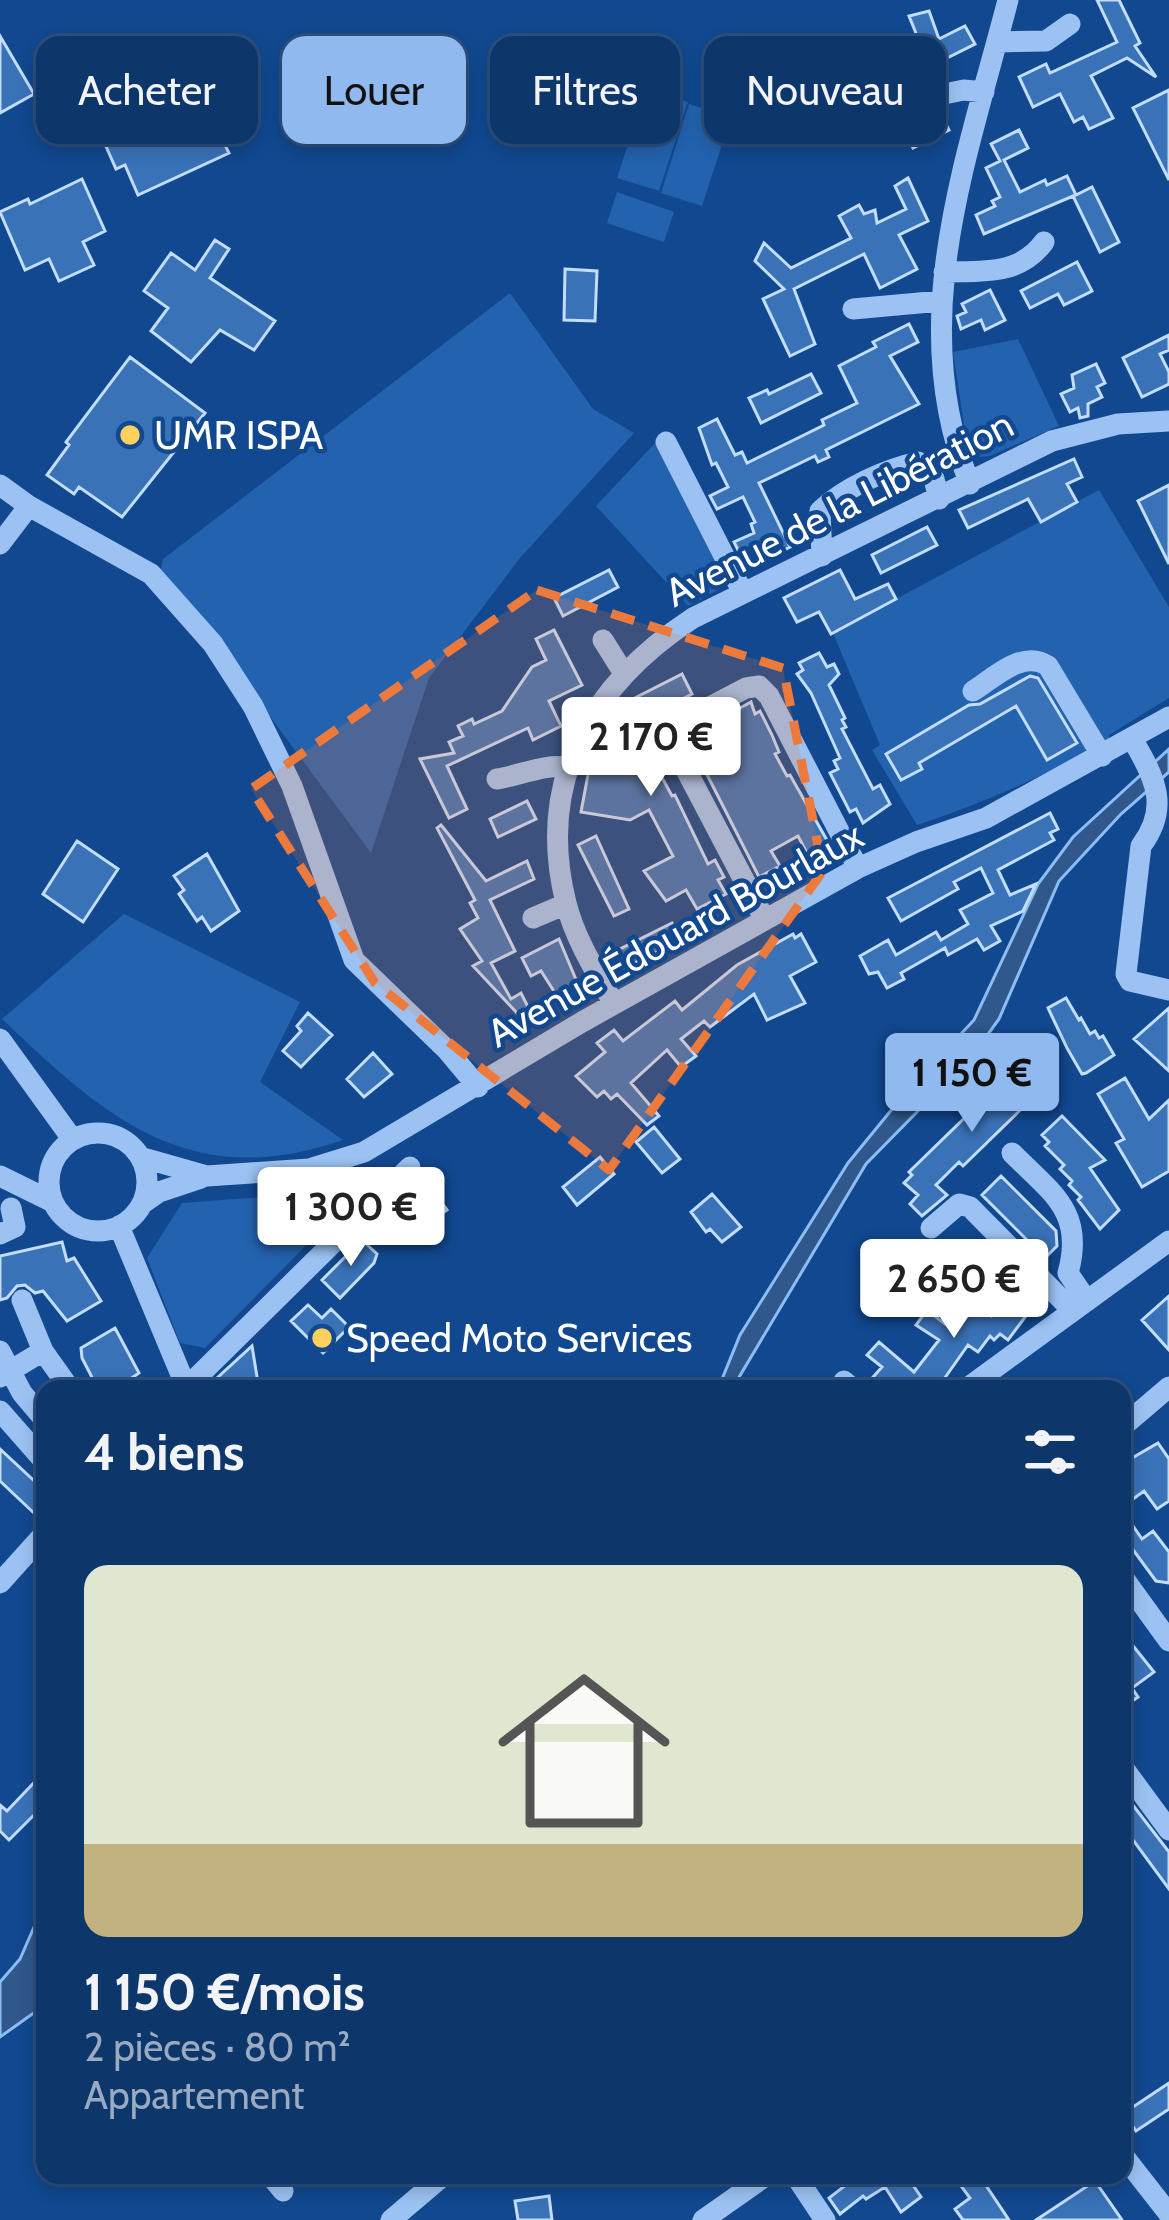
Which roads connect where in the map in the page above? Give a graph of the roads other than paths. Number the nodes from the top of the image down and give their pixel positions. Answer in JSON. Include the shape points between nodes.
{"nodes":[{"id":1,"x":1008,"y":0,"type":"edge"},
{"id":2,"x":1070,"y":24,"type":"dead end"},
{"id":3,"x":997,"y":42,"type":"junction"},
{"id":4,"x":984,"y":92,"type":"junction"},
{"id":5,"x":946,"y":94,"type":"edge"},
{"id":6,"x":1044,"y":242,"type":"dead end"},
{"id":7,"x":944,"y":272,"type":"junction"},
{"id":8,"x":941,"y":301,"type":"junction"},
{"id":9,"x":853,"y":309,"type":"dead end"},
{"id":10,"x":1169,"y":421,"type":"edge"},
{"id":11,"x":666,"y":442,"type":"dead end"},
{"id":12,"x":970,"y":484,"type":"junction"},
{"id":13,"x":0,"y":485,"type":"edge"},
{"id":14,"x":939,"y":499,"type":"junction"},
{"id":15,"x":29,"y":506,"type":"junction"},
{"id":16,"x":0,"y":544,"type":"edge"},
{"id":17,"x":822,"y":556,"type":"junction"},
{"id":18,"x":743,"y":593,"type":"junction"},
{"id":19,"x":603,"y":640,"type":"dead end"},
{"id":20,"x":623,"y":672,"type":"junction"},
{"id":21,"x":973,"y":691,"type":"dead end"},
{"id":22,"x":1169,"y":717,"type":"edge"},
{"id":23,"x":1132,"y":739,"type":"junction"},
{"id":24,"x":1102,"y":756,"type":"junction"},
{"id":25,"x":568,"y":768,"type":"junction"},
{"id":26,"x":496,"y":779,"type":"dead end"},
{"id":27,"x":1165,"y":835,"type":"edge"},
{"id":28,"x":858,"y":868,"type":"junction"},
{"id":29,"x":566,"y":904,"type":"junction"},
{"id":30,"x":533,"y":918,"type":"dead end"},
{"id":31,"x":765,"y":920,"type":"junction"},
{"id":32,"x":1169,"y":990,"type":"edge"},
{"id":33,"x":614,"y":1004,"type":"junction"},
{"id":34,"x":0,"y":1039,"type":"edge"},
{"id":35,"x":478,"y":1087,"type":"junction"},
{"id":36,"x":73,"y":1140,"type":"junction"},
{"id":37,"x":1012,"y":1153,"type":"dead end"},
{"id":38,"x":140,"y":1157,"type":"junction"},
{"id":39,"x":53,"y":1162,"type":"junction"},
{"id":40,"x":410,"y":1167,"type":"dead end"},
{"id":41,"x":0,"y":1175,"type":"edge"},
{"id":42,"x":207,"y":1176,"type":"junction"},
{"id":43,"x":53,"y":1202,"type":"junction"},
{"id":44,"x":142,"y":1204,"type":"junction"},
{"id":45,"x":11,"y":1208,"type":"dead end"},
{"id":46,"x":119,"y":1226,"type":"junction"},
{"id":47,"x":931,"y":1228,"type":"dead end"},
{"id":48,"x":0,"y":1234,"type":"edge"},
{"id":49,"x":1169,"y":1241,"type":"edge"},
{"id":50,"x":22,"y":1300,"type":"dead end"},
{"id":51,"x":1080,"y":1306,"type":"junction"},
{"id":52,"x":43,"y":1352,"type":"junction"},
{"id":53,"x":3,"y":1366,"type":"edge"},
{"id":54,"x":63,"y":1380,"type":"edge"},
{"id":55,"x":183,"y":1380,"type":"edge"},
{"id":56,"x":194,"y":1380,"type":"edge"},
{"id":57,"x":978,"y":1380,"type":"edge"},
{"id":58,"x":1169,"y":1387,"type":"edge"},
{"id":59,"x":36,"y":1409,"type":"edge"},
{"id":60,"x":0,"y":1411,"type":"edge"},
{"id":61,"x":1131,"y":1419,"type":"edge"},
{"id":62,"x":36,"y":1452,"type":"edge"},
{"id":63,"x":36,"y":1543,"type":"edge"},
{"id":64,"x":0,"y":1583,"type":"edge"},
{"id":65,"x":1131,"y":1585,"type":"edge"},
{"id":66,"x":1161,"y":1614,"type":"edge"},
{"id":67,"x":1169,"y":1641,"type":"edge"},
{"id":68,"x":1131,"y":1778,"type":"edge"},
{"id":69,"x":1169,"y":1830,"type":"edge"},
{"id":70,"x":1131,"y":2165,"type":"edge"},
{"id":71,"x":433,"y":2184,"type":"edge"},
{"id":72,"x":754,"y":2184,"type":"edge"},
{"id":73,"x":801,"y":2184,"type":"edge"},
{"id":74,"x":1169,"y":2214,"type":"edge"},
{"id":75,"x":391,"y":2220,"type":"edge"},
{"id":76,"x":703,"y":2220,"type":"edge"},
{"id":77,"x":825,"y":2220,"type":"edge"}],
"edges":[{"from":1,"to":3,"type":"street"},
{"from":2,"to":3,"type":"street","via":[[1046,41]]},
{"from":3,"to":4,"type":"street"},
{"from":4,"to":5,"type":"street"},
{"from":4,"to":7,"type":"street"},
{"from":6,"to":7,"type":"street","via":[[1032,258],[1004,270]]},
{"from":7,"to":8,"type":"street"},
{"from":8,"to":9,"type":"street"},
{"from":8,"to":12,"type":"street","via":[[944,406]]},
{"from":10,"to":12,"type":"street","name":"Avenue de la Libération","via":[[1052,441]]},
{"from":11,"to":18,"type":"street"},
{"from":12,"to":14,"type":"street","name":"Avenue de la Libération"},
{"from":13,"to":15,"type":"street"},
{"from":14,"to":17,"type":"street","name":"Avenue de la Libération"},
{"from":14,"to":17,"type":"street","via":[[918,462],[831,500],[820,511]]},
{"from":15,"to":16,"type":"street"},
{"from":15,"to":35,"type":"street","via":[[151,574],[213,644],[292,786],[353,960]]},
{"from":17,"to":18,"type":"street","name":"Avenue de la Libération"},
{"from":18,"to":20,"type":"street","name":"Avenue de la Libération","via":[[652,645]]},
{"from":19,"to":20,"type":"street"},
{"from":20,"to":25,"type":"street","name":"Avenue de la Libération"},
{"from":21,"to":24,"type":"street","via":[[1026,658],[1038,659]]},
{"from":22,"to":23,"type":"street","name":"Avenue Édouard Bourlaux"},
{"from":23,"to":24,"type":"street","name":"Avenue Édouard Bourlaux"},
{"from":23,"to":27,"type":"street","via":[[1168,799]]},
{"from":24,"to":28,"type":"street","name":"Avenue Édouard Bourlaux","via":[[986,818]]},
{"from":25,"to":26,"type":"street"},
{"from":25,"to":29,"type":"street","name":"Avenue de la Libération","via":[[558,839]]},
{"from":27,"to":32,"type":"street","via":[[1142,846],[1126,974]]},
{"from":28,"to":31,"type":"street","name":"Avenue Édouard Bourlaux"},
{"from":28,"to":31,"type":"street","via":[[759,686],[679,723],[673,745]]},
{"from":29,"to":30,"type":"street"},
{"from":29,"to":33,"type":"street","name":"Avenue de la Libération"},
{"from":31,"to":33,"type":"street","name":"Avenue Édouard Bourlaux"},
{"from":33,"to":35,"type":"street","name":"Avenue Édouard Bourlaux"},
{"from":34,"to":36,"type":"street"},
{"from":35,"to":42,"type":"street","name":"Avenue Édouard Bourlaux","via":[[386,1142],[331,1164]]},
{"from":36,"to":38,"type":"street","via":[[116,1136]]},
{"from":36,"to":39,"type":"street"},
{"from":37,"to":51,"type":"street","via":[[1068,1213],[1068,1274]]},
{"from":38,"to":42,"type":"street","name":"Avenue Édouard Bourlaux"},
{"from":38,"to":44,"type":"street"},
{"from":39,"to":41,"type":"street"},
{"from":39,"to":43,"type":"street"},
{"from":40,"to":56,"type":"street"},
{"from":41,"to":43,"type":"street"},
{"from":42,"to":44,"type":"street","name":"Avenue Édouard Bourlaux"},
{"from":43,"to":46,"type":"street","via":[[80,1228]]},
{"from":44,"to":46,"type":"street"},
{"from":45,"to":48,"type":"street","via":[[15,1227]]},
{"from":46,"to":55,"type":"street"},
{"from":47,"to":51,"type":"street","via":[[949,1209],[970,1207]]},
{"from":49,"to":51,"type":"street"},
{"from":50,"to":52,"type":"street"},
{"from":51,"to":57,"type":"street"},
{"from":52,"to":53,"type":"street"},
{"from":52,"to":54,"type":"street"},
{"from":53,"to":59,"type":"street"},
{"from":58,"to":61,"type":"street"},
{"from":60,"to":62,"type":"street"},
{"from":63,"to":64,"type":"street"},
{"from":65,"to":66,"type":"street"},
{"from":66,"to":67,"type":"street"},
{"from":68,"to":69,"type":"street"},
{"from":70,"to":74,"type":"street"},
{"from":71,"to":75,"type":"street"},
{"from":72,"to":76,"type":"street"},
{"from":73,"to":77,"type":"street"}]}
